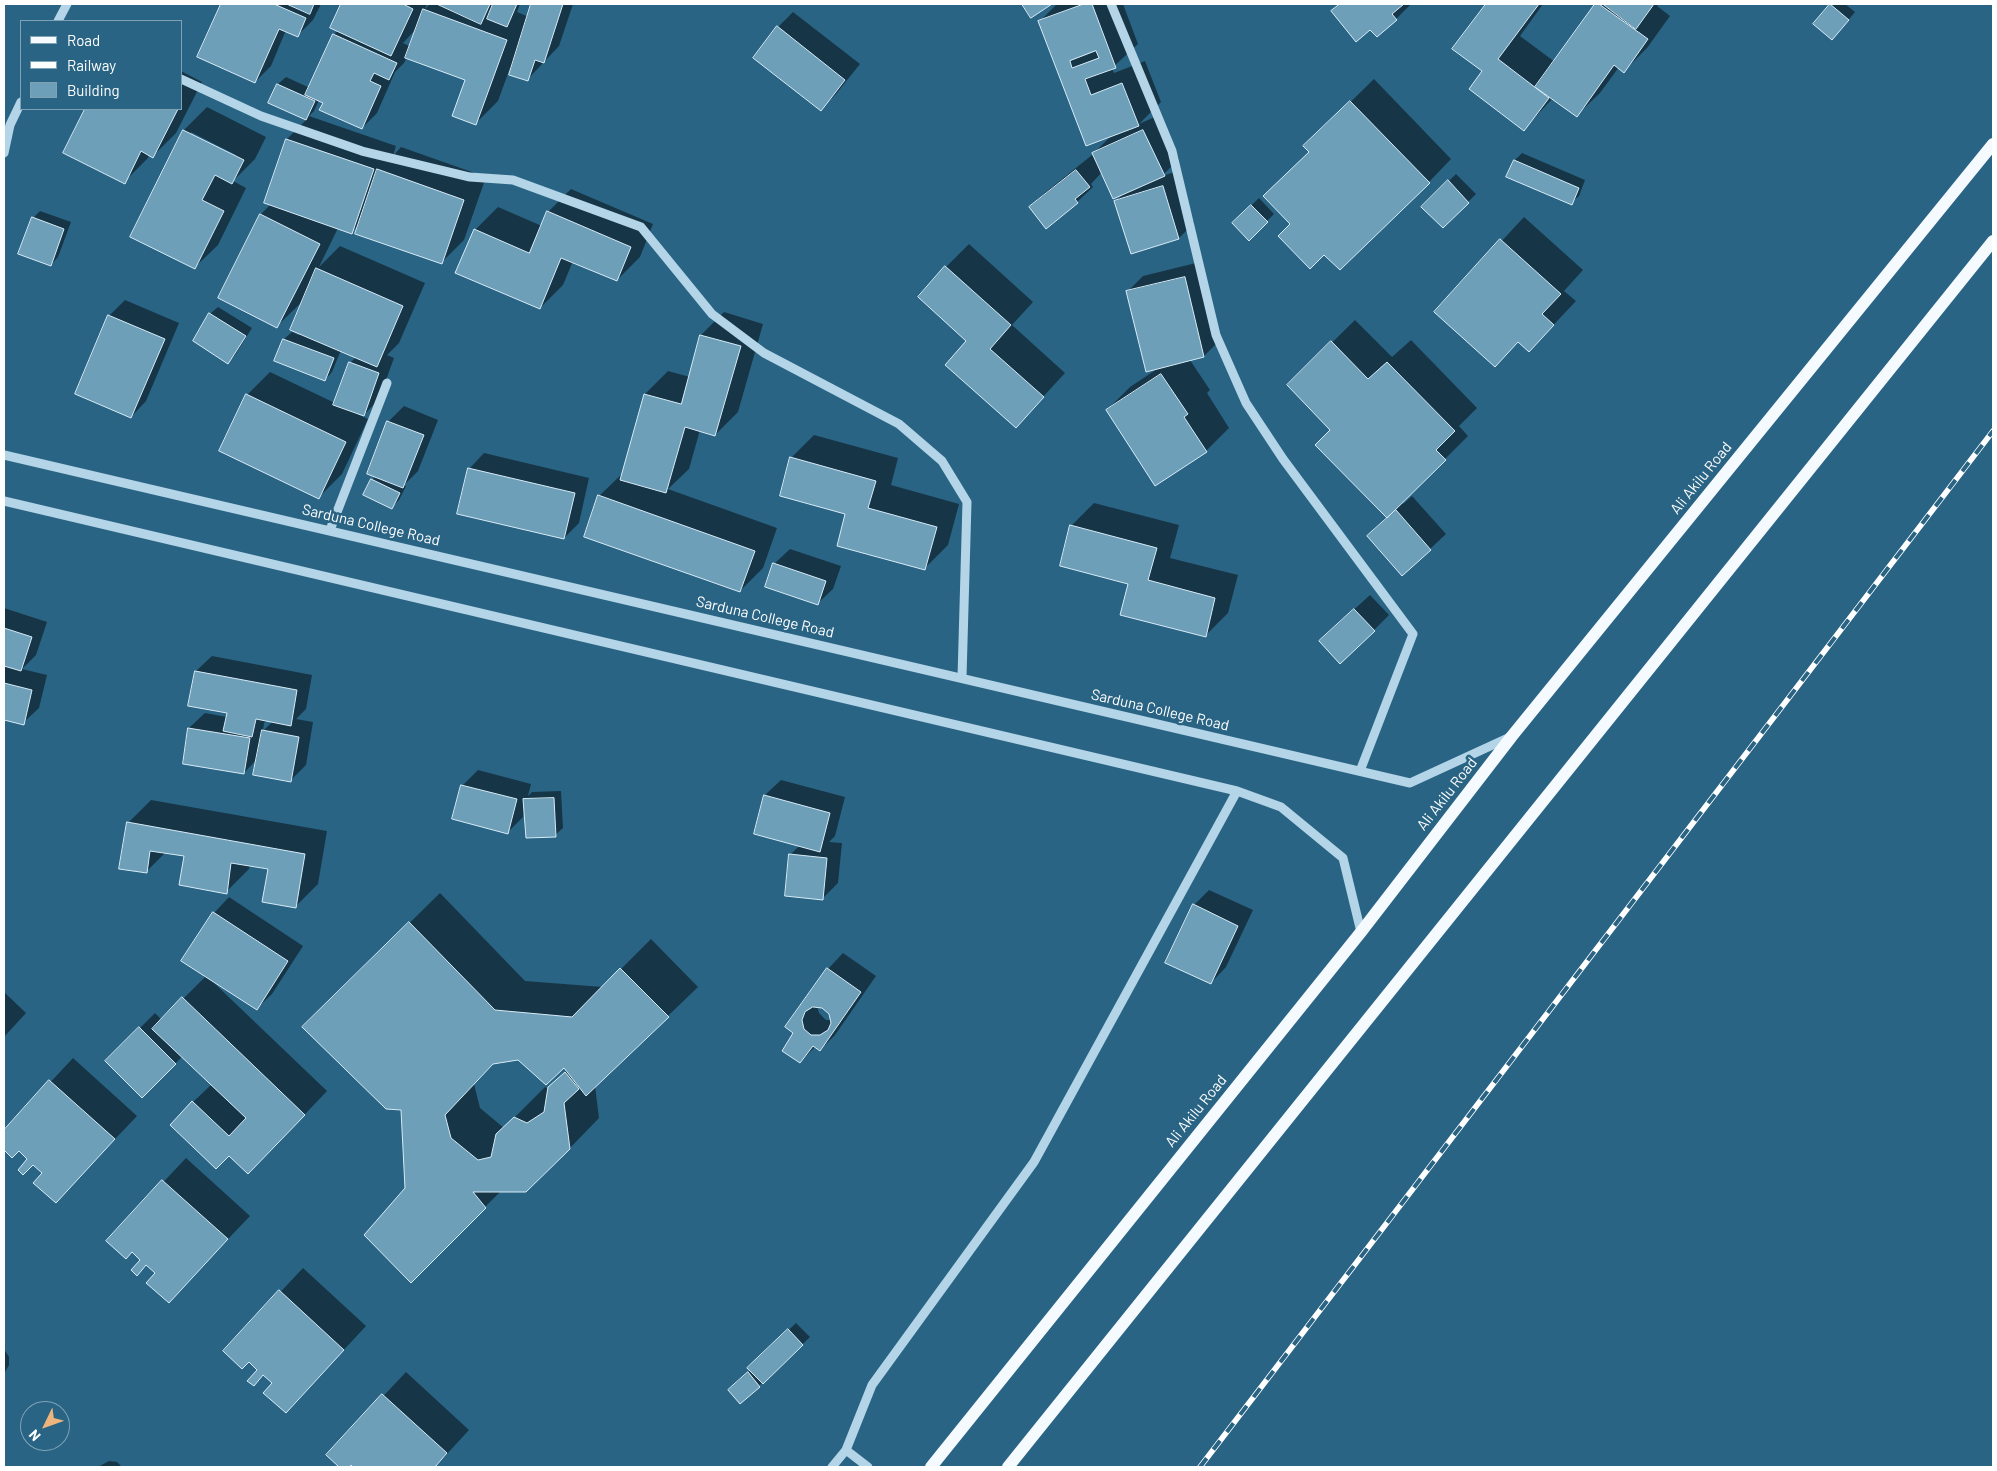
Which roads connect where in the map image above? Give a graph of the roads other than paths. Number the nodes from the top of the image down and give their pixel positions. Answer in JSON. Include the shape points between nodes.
{"nodes":[{"id":1,"x":67,"y":4,"type":"edge"},
{"id":2,"x":1112,"y":4,"type":"edge"},
{"id":3,"x":59,"y":20,"type":"edge"},
{"id":4,"x":182,"y":79,"type":"edge"},
{"id":5,"x":20,"y":104,"type":"edge"},
{"id":6,"x":7,"y":124,"type":"edge"},
{"id":7,"x":1993,"y":144,"type":"edge"},
{"id":8,"x":4,"y":153,"type":"edge"},
{"id":9,"x":1993,"y":241,"type":"edge"},
{"id":10,"x":387,"y":383,"type":"dead end"},
{"id":11,"x":4,"y":455,"type":"edge"},
{"id":12,"x":4,"y":501,"type":"edge"},
{"id":13,"x":330,"y":530,"type":"junction"},
{"id":14,"x":962,"y":677,"type":"junction"},
{"id":15,"x":1512,"y":736,"type":"junction"},
{"id":16,"x":1360,"y":771,"type":"junction"},
{"id":17,"x":1237,"y":791,"type":"junction"},
{"id":18,"x":1362,"y":932,"type":"junction"},
{"id":19,"x":846,"y":1450,"type":"junction"},
{"id":20,"x":832,"y":1467,"type":"edge"},
{"id":21,"x":868,"y":1467,"type":"edge"},
{"id":22,"x":931,"y":1467,"type":"edge"},
{"id":23,"x":1008,"y":1467,"type":"edge"}],
"edges":[{"from":1,"to":3,"type":"street"},
{"from":2,"to":16,"type":"street","via":[[1172,151],[1216,335],[1246,403],[1283,459],[1413,634]]},
{"from":4,"to":14,"type":"street","via":[[261,116],[362,151],[470,177],[513,180],[641,227],[712,314],[764,353],[899,424],[942,461],[968,502]]},
{"from":5,"to":6,"type":"street"},
{"from":6,"to":8,"type":"street"},
{"from":7,"to":15,"type":"main road","name":"Ali Akilu Road"},
{"from":9,"to":23,"type":"main road"},
{"from":10,"to":13,"type":"street"},
{"from":11,"to":13,"type":"street","name":"Sarduna College Road"},
{"from":12,"to":17,"type":"street"},
{"from":13,"to":14,"type":"street","name":"Sarduna College Road"},
{"from":14,"to":16,"type":"street","name":"Sarduna College Road"},
{"from":15,"to":16,"type":"street","name":"Sarduna College Road","via":[[1410,783]]},
{"from":15,"to":18,"type":"main road","name":"Ali Akilu Road"},
{"from":17,"to":18,"type":"street","via":[[1281,807],[1343,858]]},
{"from":17,"to":19,"type":"street","via":[[1034,1162],[872,1385]]},
{"from":18,"to":22,"type":"main road","name":"Ali Akilu Road"},
{"from":19,"to":20,"type":"street"},
{"from":19,"to":21,"type":"street"}]}
